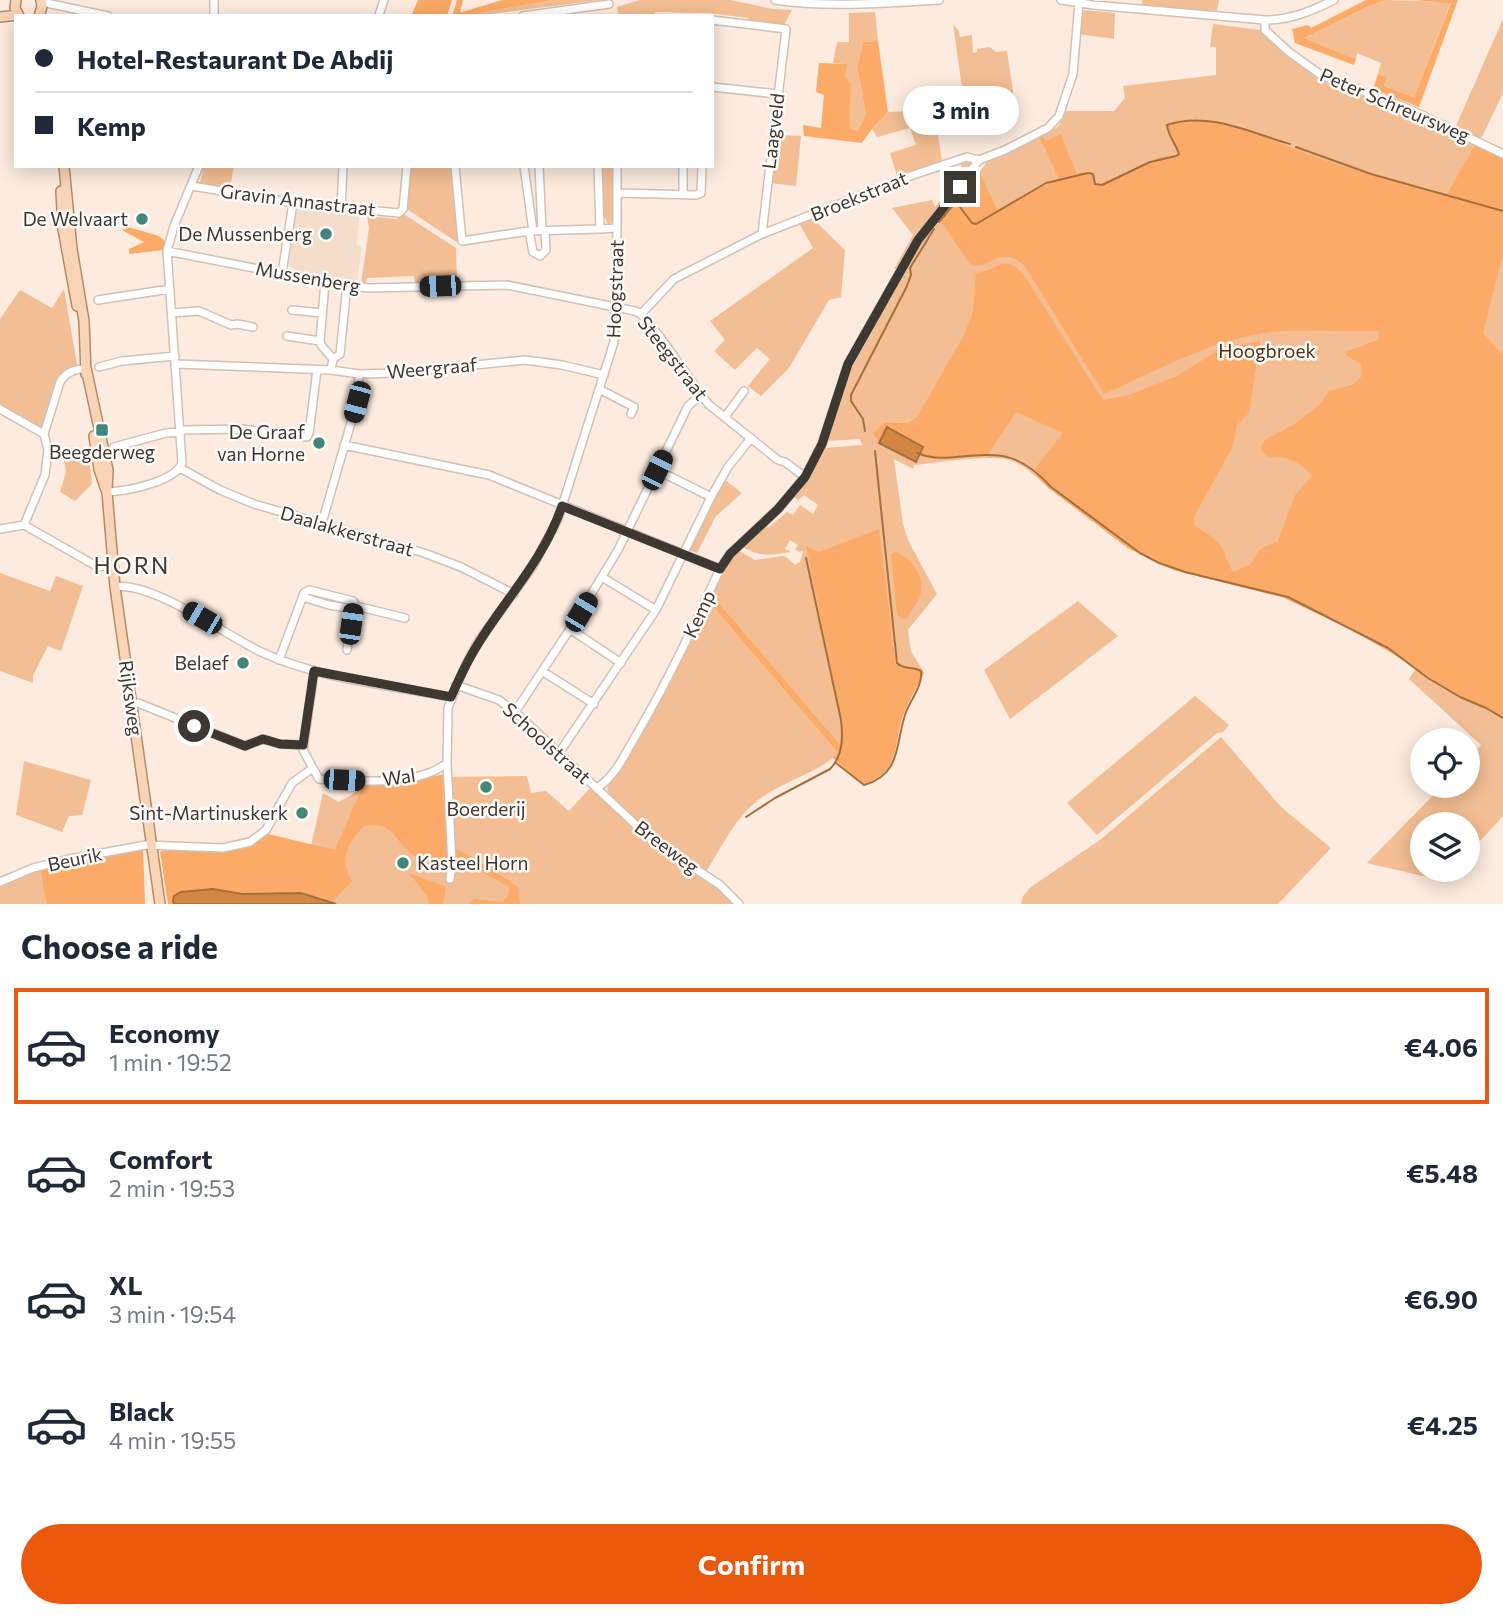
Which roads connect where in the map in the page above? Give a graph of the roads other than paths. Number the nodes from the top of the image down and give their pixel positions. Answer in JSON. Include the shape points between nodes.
{"nodes":[{"id":1,"x":775,"y":0,"type":"edge"},
{"id":2,"x":939,"y":0,"type":"edge"},
{"id":3,"x":1061,"y":0,"type":"edge"},
{"id":4,"x":1334,"y":0,"type":"edge"},
{"id":5,"x":609,"y":2,"type":"edge"},
{"id":6,"x":798,"y":2,"type":"edge"},
{"id":7,"x":1079,"y":4,"type":"junction"},
{"id":8,"x":41,"y":8,"type":"edge"},
{"id":9,"x":17,"y":9,"type":"edge"},
{"id":10,"x":0,"y":14,"type":"edge"},
{"id":11,"x":96,"y":14,"type":"edge"},
{"id":12,"x":535,"y":14,"type":"edge"},
{"id":13,"x":714,"y":20,"type":"edge"},
{"id":14,"x":1265,"y":20,"type":"junction"},
{"id":15,"x":714,"y":88,"type":"edge"},
{"id":16,"x":777,"y":94,"type":"junction"},
{"id":17,"x":1503,"y":154,"type":"edge"},
{"id":18,"x":979,"y":160,"type":"junction"},
{"id":19,"x":58,"y":168,"type":"edge"},
{"id":20,"x":64,"y":168,"type":"edge"},
{"id":21,"x":198,"y":168,"type":"edge"},
{"id":22,"x":343,"y":168,"type":"edge"},
{"id":23,"x":407,"y":168,"type":"edge"},
{"id":24,"x":455,"y":168,"type":"edge"},
{"id":25,"x":524,"y":168,"type":"edge"},
{"id":26,"x":539,"y":168,"type":"edge"},
{"id":27,"x":598,"y":168,"type":"edge"},
{"id":28,"x":617,"y":168,"type":"edge"},
{"id":29,"x":683,"y":168,"type":"edge"},
{"id":30,"x":702,"y":168,"type":"edge"},
{"id":31,"x":192,"y":186,"type":"junction"},
{"id":32,"x":617,"y":193,"type":"junction"},
{"id":33,"x":683,"y":194,"type":"junction"},
{"id":34,"x":293,"y":203,"type":"junction"},
{"id":35,"x":341,"y":209,"type":"junction"},
{"id":36,"x":617,"y":228,"type":"junction"},
{"id":37,"x":600,"y":229,"type":"junction"},
{"id":38,"x":537,"y":231,"type":"junction"},
{"id":39,"x":762,"y":234,"type":"junction"},
{"id":40,"x":167,"y":251,"type":"junction"},
{"id":41,"x":282,"y":273,"type":"junction"},
{"id":42,"x":325,"y":282,"type":"junction"},
{"id":43,"x":348,"y":285,"type":"junction"},
{"id":44,"x":170,"y":289,"type":"junction"},
{"id":45,"x":98,"y":300,"type":"dead end"},
{"id":46,"x":616,"y":309,"type":"junction"},
{"id":47,"x":292,"y":310,"type":"dead end"},
{"id":48,"x":172,"y":313,"type":"junction"},
{"id":49,"x":322,"y":313,"type":"junction"},
{"id":50,"x":641,"y":314,"type":"junction"},
{"id":51,"x":253,"y":327,"type":"dead end"},
{"id":52,"x":287,"y":336,"type":"dead end"},
{"id":53,"x":320,"y":341,"type":"junction"},
{"id":54,"x":85,"y":349,"type":"junction"},
{"id":55,"x":332,"y":359,"type":"junction"},
{"id":56,"x":176,"y":360,"type":"junction"},
{"id":57,"x":99,"y":367,"type":"dead end"},
{"id":58,"x":86,"y":368,"type":"junction"},
{"id":59,"x":317,"y":370,"type":"junction"},
{"id":60,"x":331,"y":370,"type":"junction"},
{"id":61,"x":359,"y":374,"type":"junction"},
{"id":62,"x":604,"y":376,"type":"junction"},
{"id":63,"x":599,"y":389,"type":"junction"},
{"id":64,"x":744,"y":391,"type":"dead end"},
{"id":65,"x":701,"y":395,"type":"junction"},
{"id":66,"x":0,"y":410,"type":"edge"},
{"id":67,"x":631,"y":414,"type":"dead end"},
{"id":68,"x":725,"y":416,"type":"junction"},
{"id":69,"x":181,"y":431,"type":"junction"},
{"id":70,"x":44,"y":434,"type":"junction"},
{"id":71,"x":751,"y":438,"type":"junction"},
{"id":72,"x":344,"y":445,"type":"junction"},
{"id":73,"x":114,"y":447,"type":"dead end"},
{"id":74,"x":180,"y":468,"type":"junction"},
{"id":75,"x":657,"y":470,"type":"junction"},
{"id":76,"x":805,"y":477,"type":"junction"},
{"id":77,"x":107,"y":492,"type":"junction"},
{"id":78,"x":711,"y":497,"type":"junction"},
{"id":79,"x":562,"y":506,"type":"junction"},
{"id":80,"x":322,"y":523,"type":"junction"},
{"id":81,"x":24,"y":525,"type":"junction"},
{"id":82,"x":0,"y":529,"type":"edge"},
{"id":83,"x":627,"y":531,"type":"junction"},
{"id":84,"x":682,"y":554,"type":"junction"},
{"id":85,"x":113,"y":565,"type":"junction"},
{"id":86,"x":720,"y":569,"type":"junction"},
{"id":87,"x":602,"y":576,"type":"junction"},
{"id":88,"x":115,"y":587,"type":"junction"},
{"id":89,"x":514,"y":594,"type":"junction"},
{"id":90,"x":355,"y":607,"type":"junction"},
{"id":91,"x":656,"y":610,"type":"junction"},
{"id":92,"x":405,"y":618,"type":"dead end"},
{"id":93,"x":570,"y":629,"type":"junction"},
{"id":94,"x":347,"y":650,"type":"dead end"},
{"id":95,"x":279,"y":660,"type":"junction"},
{"id":96,"x":621,"y":663,"type":"junction"},
{"id":97,"x":314,"y":671,"type":"junction"},
{"id":98,"x":542,"y":671,"type":"junction"},
{"id":99,"x":456,"y":685,"type":"junction"},
{"id":100,"x":451,"y":697,"type":"junction"},
{"id":101,"x":135,"y":703,"type":"junction"},
{"id":102,"x":594,"y":704,"type":"junction"},
{"id":103,"x":515,"y":712,"type":"junction"},
{"id":104,"x":303,"y":745,"type":"junction"},
{"id":105,"x":559,"y":753,"type":"junction"},
{"id":106,"x":447,"y":763,"type":"junction"},
{"id":107,"x":313,"y":768,"type":"junction"},
{"id":108,"x":597,"y":788,"type":"junction"},
{"id":109,"x":152,"y":846,"type":"junction"},
{"id":110,"x":450,"y":879,"type":"dead end"},
{"id":111,"x":0,"y":882,"type":"edge"},
{"id":112,"x":160,"y":904,"type":"edge"},
{"id":113,"x":739,"y":904,"type":"edge"}],
"edges":[{"from":1,"to":6,"type":"street"},
{"from":2,"to":6,"type":"street"},
{"from":3,"to":7,"type":"street"},
{"from":4,"to":14,"type":"street","via":[[1300,16]]},
{"from":5,"to":12,"type":"street"},
{"from":7,"to":14,"type":"street"},
{"from":7,"to":18,"type":"street","name":"Broekstraat","via":[[1073,74],[1059,117],[1048,128]]},
{"from":8,"to":11,"type":"street"},
{"from":9,"to":10,"type":"main road"},
{"from":13,"to":16,"type":"street","name":"Laagveld","via":[[786,29]]},
{"from":14,"to":17,"type":"street","name":"Peter Schreursweg","via":[[1265,30],[1316,72],[1409,108]]},
{"from":15,"to":16,"type":"street"},
{"from":16,"to":39,"type":"street","name":"Laagveld"},
{"from":18,"to":39,"type":"street","name":"Broekstraat","via":[[967,157],[913,175]]},
{"from":18,"to":76,"type":"street","name":"Kemp","via":[[918,240],[848,364],[822,444]]},
{"from":19,"to":54,"type":"main road","name":"Rijksweg","via":[[66,246]]},
{"from":20,"to":54,"type":"main road","name":"Rijksweg"},
{"from":21,"to":31,"type":"street"},
{"from":22,"to":35,"type":"street"},
{"from":23,"to":35,"type":"street","name":"Gravin Annastraat","via":[[399,212]]},
{"from":24,"to":38,"type":"street","via":[[463,241]]},
{"from":25,"to":38,"type":"street"},
{"from":26,"to":38,"type":"street"},
{"from":27,"to":37,"type":"street","name":"Hoogstraat"},
{"from":28,"to":32,"type":"street","name":"Hoogstraat"},
{"from":29,"to":33,"type":"street"},
{"from":30,"to":33,"type":"street","via":[[701,193]]},
{"from":31,"to":34,"type":"street","name":"Gravin Annastraat"},
{"from":31,"to":40,"type":"street"},
{"from":32,"to":33,"type":"street"},
{"from":32,"to":36,"type":"street","name":"Hoogstraat"},
{"from":34,"to":35,"type":"street","name":"Gravin Annastraat"},
{"from":34,"to":41,"type":"street"},
{"from":36,"to":37,"type":"street","name":"Hoogstraat"},
{"from":36,"to":46,"type":"street","name":"Hoogstraat"},
{"from":37,"to":38,"type":"street"},
{"from":39,"to":50,"type":"street","name":"Broekstraat","via":[[674,279]]},
{"from":40,"to":41,"type":"street","name":"Mussenberg"},
{"from":40,"to":44,"type":"street"},
{"from":41,"to":42,"type":"street","name":"Mussenberg"},
{"from":42,"to":43,"type":"street","name":"Mussenberg"},
{"from":42,"to":49,"type":"street"},
{"from":43,"to":46,"type":"street","name":"Mussenberg","via":[[507,285]]},
{"from":43,"to":55,"type":"street","via":[[340,354]]},
{"from":44,"to":45,"type":"street"},
{"from":44,"to":48,"type":"street"},
{"from":46,"to":50,"type":"street","name":"Steegstraat"},
{"from":46,"to":62,"type":"street","name":"Hoogstraat","via":[[614,342]]},
{"from":47,"to":49,"type":"street"},
{"from":48,"to":51,"type":"street","via":[[200,311],[230,325]]},
{"from":48,"to":56,"type":"street"},
{"from":49,"to":53,"type":"street"},
{"from":50,"to":65,"type":"street","name":"Steegstraat"},
{"from":52,"to":53,"type":"street"},
{"from":53,"to":55,"type":"street"},
{"from":54,"to":58,"type":"main road","name":"Rijksweg"},
{"from":55,"to":60,"type":"street"},
{"from":56,"to":57,"type":"street","name":"Weergraaf","via":[[122,361]]},
{"from":56,"to":59,"type":"street","name":"Weergraaf"},
{"from":56,"to":69,"type":"street"},
{"from":58,"to":70,"type":"street","via":[[64,375]]},
{"from":58,"to":77,"type":"main road","name":"Rijksweg","via":[[108,467]]},
{"from":59,"to":60,"type":"street","name":"Weergraaf"},
{"from":59,"to":69,"type":"street","via":[[307,437],[241,429]]},
{"from":60,"to":61,"type":"street","name":"Weergraaf"},
{"from":61,"to":62,"type":"street","name":"Weergraaf","via":[[525,360]]},
{"from":61,"to":72,"type":"street","via":[[357,402]]},
{"from":62,"to":63,"type":"street","name":"Hoogstraat"},
{"from":63,"to":67,"type":"street","via":[[634,407]]},
{"from":63,"to":79,"type":"street","name":"Hoogstraat"},
{"from":64,"to":68,"type":"street","name":"Steegstraat"},
{"from":65,"to":68,"type":"street","name":"Steegstraat"},
{"from":65,"to":75,"type":"street","via":[[688,406]]},
{"from":66,"to":70,"type":"street"},
{"from":68,"to":71,"type":"street","name":"Steegstraat"},
{"from":69,"to":73,"type":"street"},
{"from":69,"to":74,"type":"street"},
{"from":70,"to":81,"type":"street","via":[[48,450],[45,475]]},
{"from":71,"to":76,"type":"street","name":"Steegstraat"},
{"from":71,"to":78,"type":"street"},
{"from":72,"to":79,"type":"street","via":[[489,475]]},
{"from":72,"to":80,"type":"street"},
{"from":74,"to":77,"type":"street","via":[[161,480]]},
{"from":74,"to":80,"type":"street","name":"Daalakkerstraat","via":[[254,504]]},
{"from":75,"to":78,"type":"street"},
{"from":75,"to":83,"type":"street"},
{"from":76,"to":86,"type":"street","name":"Kemp"},
{"from":77,"to":85,"type":"main road","name":"Rijksweg"},
{"from":78,"to":84,"type":"street"},
{"from":79,"to":83,"type":"street"},
{"from":79,"to":89,"type":"street","name":"Hoogstraat","via":[[546,544]]},
{"from":80,"to":89,"type":"street","name":"Daalakkerstraat","via":[[461,567]]},
{"from":81,"to":82,"type":"street"},
{"from":81,"to":85,"type":"street","via":[[97,567]]},
{"from":83,"to":84,"type":"street"},
{"from":83,"to":87,"type":"street"},
{"from":84,"to":86,"type":"street"},
{"from":84,"to":91,"type":"street"},
{"from":85,"to":88,"type":"main road","name":"Rijksweg"},
{"from":86,"to":108,"type":"street","name":"Kemp","via":[[662,691],[618,766]]},
{"from":87,"to":91,"type":"street"},
{"from":87,"to":93,"type":"street"},
{"from":88,"to":95,"type":"street","via":[[131,586],[187,610]]},
{"from":88,"to":101,"type":"main road","name":"Rijksweg"},
{"from":89,"to":99,"type":"street","name":"Hoogstraat","via":[[478,642]]},
{"from":90,"to":92,"type":"street"},
{"from":90,"to":94,"type":"street"},
{"from":90,"to":95,"type":"street","via":[[303,597]]},
{"from":91,"to":96,"type":"street"},
{"from":93,"to":96,"type":"street"},
{"from":93,"to":98,"type":"street"},
{"from":95,"to":97,"type":"street"},
{"from":96,"to":102,"type":"street"},
{"from":97,"to":100,"type":"street"},
{"from":97,"to":104,"type":"street"},
{"from":98,"to":102,"type":"street"},
{"from":98,"to":103,"type":"street"},
{"from":99,"to":100,"type":"street","name":"Hoogstraat"},
{"from":99,"to":103,"type":"street","name":"Schoolstraat","via":[[499,700]]},
{"from":100,"to":106,"type":"street","name":"Hoogstraat"},
{"from":101,"to":104,"type":"street","via":[[245,746],[263,739]]},
{"from":101,"to":109,"type":"main road","name":"Rijksweg"},
{"from":102,"to":105,"type":"street"},
{"from":103,"to":105,"type":"street","name":"Schoolstraat"},
{"from":104,"to":107,"type":"street"},
{"from":105,"to":108,"type":"street","name":"Schoolstraat"},
{"from":106,"to":107,"type":"street","name":"Wal","via":[[438,771],[369,781],[319,779]]},
{"from":106,"to":110,"type":"street","name":"Hoogstraat"},
{"from":107,"to":109,"type":"street","name":"Beurik","via":[[292,783],[267,830],[250,842],[223,848]]},
{"from":108,"to":113,"type":"street","name":"Breeweg","via":[[652,840],[720,885]]},
{"from":109,"to":111,"type":"street","name":"Beurik","via":[[69,859]]},
{"from":109,"to":112,"type":"main road","name":"Rijksweg"}]}
